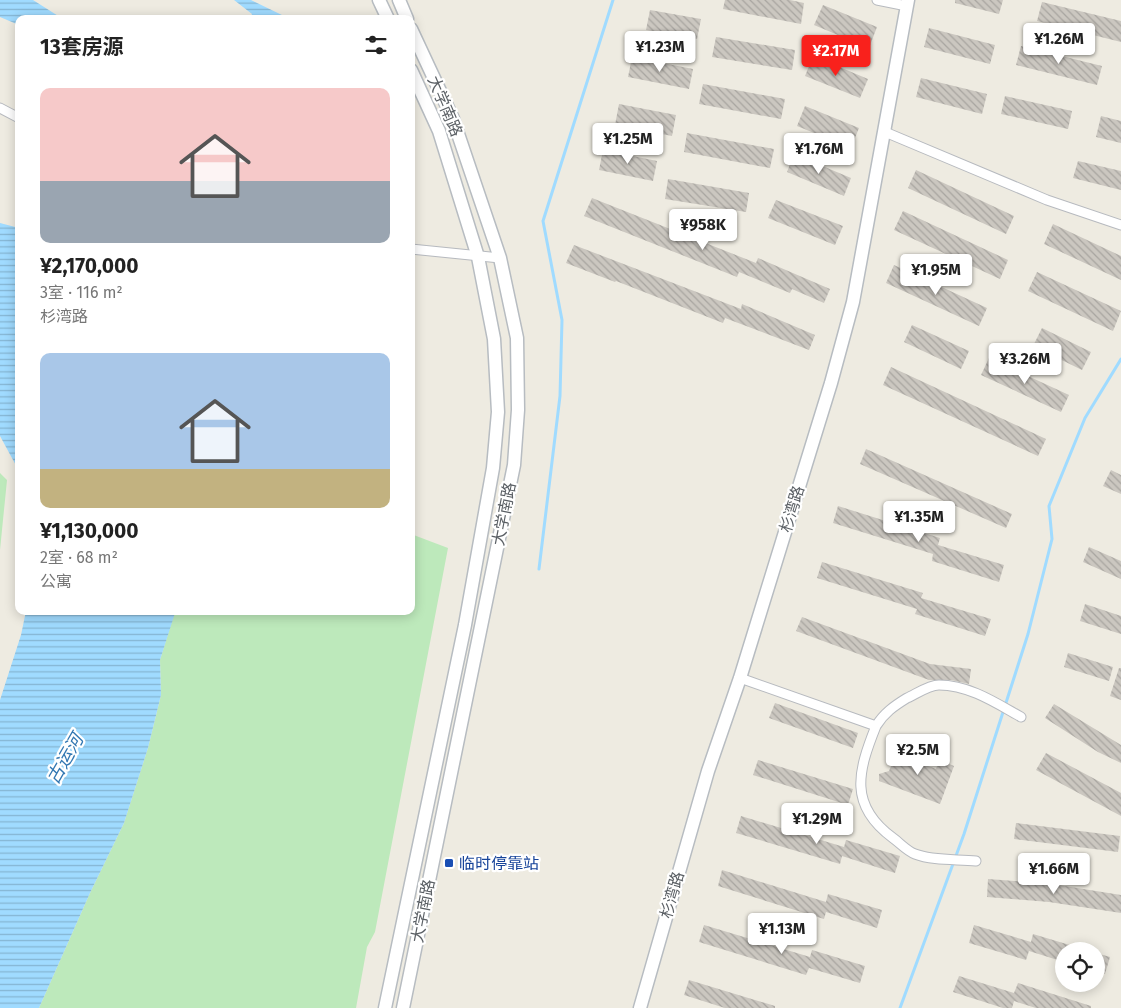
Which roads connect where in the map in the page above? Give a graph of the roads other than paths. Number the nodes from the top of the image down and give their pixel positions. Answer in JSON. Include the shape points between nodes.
{"nodes":[{"id":1,"x":379,"y":0,"type":"edge"},
{"id":2,"x":399,"y":0,"type":"edge"},
{"id":3,"x":877,"y":0,"type":"edge"},
{"id":4,"x":908,"y":3,"type":"edge"},
{"id":5,"x":386,"y":15,"type":"edge"},
{"id":6,"x":405,"y":15,"type":"edge"},
{"id":7,"x":415,"y":38,"type":"edge"},
{"id":8,"x":415,"y":79,"type":"edge"},
{"id":9,"x":0,"y":108,"type":"edge"},
{"id":10,"x":15,"y":116,"type":"edge"},
{"id":11,"x":885,"y":132,"type":"junction"},
{"id":12,"x":1121,"y":225,"type":"edge"},
{"id":13,"x":415,"y":249,"type":"edge"},
{"id":14,"x":478,"y":257,"type":"junction"},
{"id":15,"x":500,"y":258,"type":"junction"},
{"id":16,"x":740,"y":678,"type":"junction"},
{"id":17,"x":1021,"y":717,"type":"dead end"},
{"id":18,"x":876,"y":726,"type":"junction"},
{"id":19,"x":976,"y":861,"type":"dead end"},
{"id":20,"x":388,"y":1008,"type":"edge"},
{"id":21,"x":403,"y":1008,"type":"edge"},
{"id":22,"x":640,"y":1008,"type":"edge"}],
"edges":[{"from":1,"to":5,"type":"main road"},
{"from":2,"to":6,"type":"main road"},
{"from":3,"to":4,"type":"street"},
{"from":4,"to":11,"type":"main road","name":"杉湾路"},
{"from":7,"to":15,"type":"main road","name":"大学南路","via":[[453,119]]},
{"from":8,"to":14,"type":"main road","name":"大学南路","via":[[439,131]]},
{"from":9,"to":10,"type":"street"},
{"from":11,"to":12,"type":"street","via":[[1047,200]]},
{"from":11,"to":16,"type":"main road","name":"杉湾路","via":[[853,302]]},
{"from":13,"to":14,"type":"street"},
{"from":14,"to":15,"type":"street"},
{"from":14,"to":20,"type":"main road","name":"大学南路","via":[[494,339],[498,412],[493,468]]},
{"from":15,"to":21,"type":"main road","name":"大学南路","via":[[517,338],[518,410],[514,465]]},
{"from":16,"to":18,"type":"street"},
{"from":16,"to":22,"type":"main road","name":"杉湾路","via":[[708,772]]},
{"from":17,"to":18,"type":"street","via":[[984,696],[938,685],[896,705]]},
{"from":18,"to":19,"type":"street","via":[[866,751],[860,783],[861,800],[881,829],[914,853]]}]}
